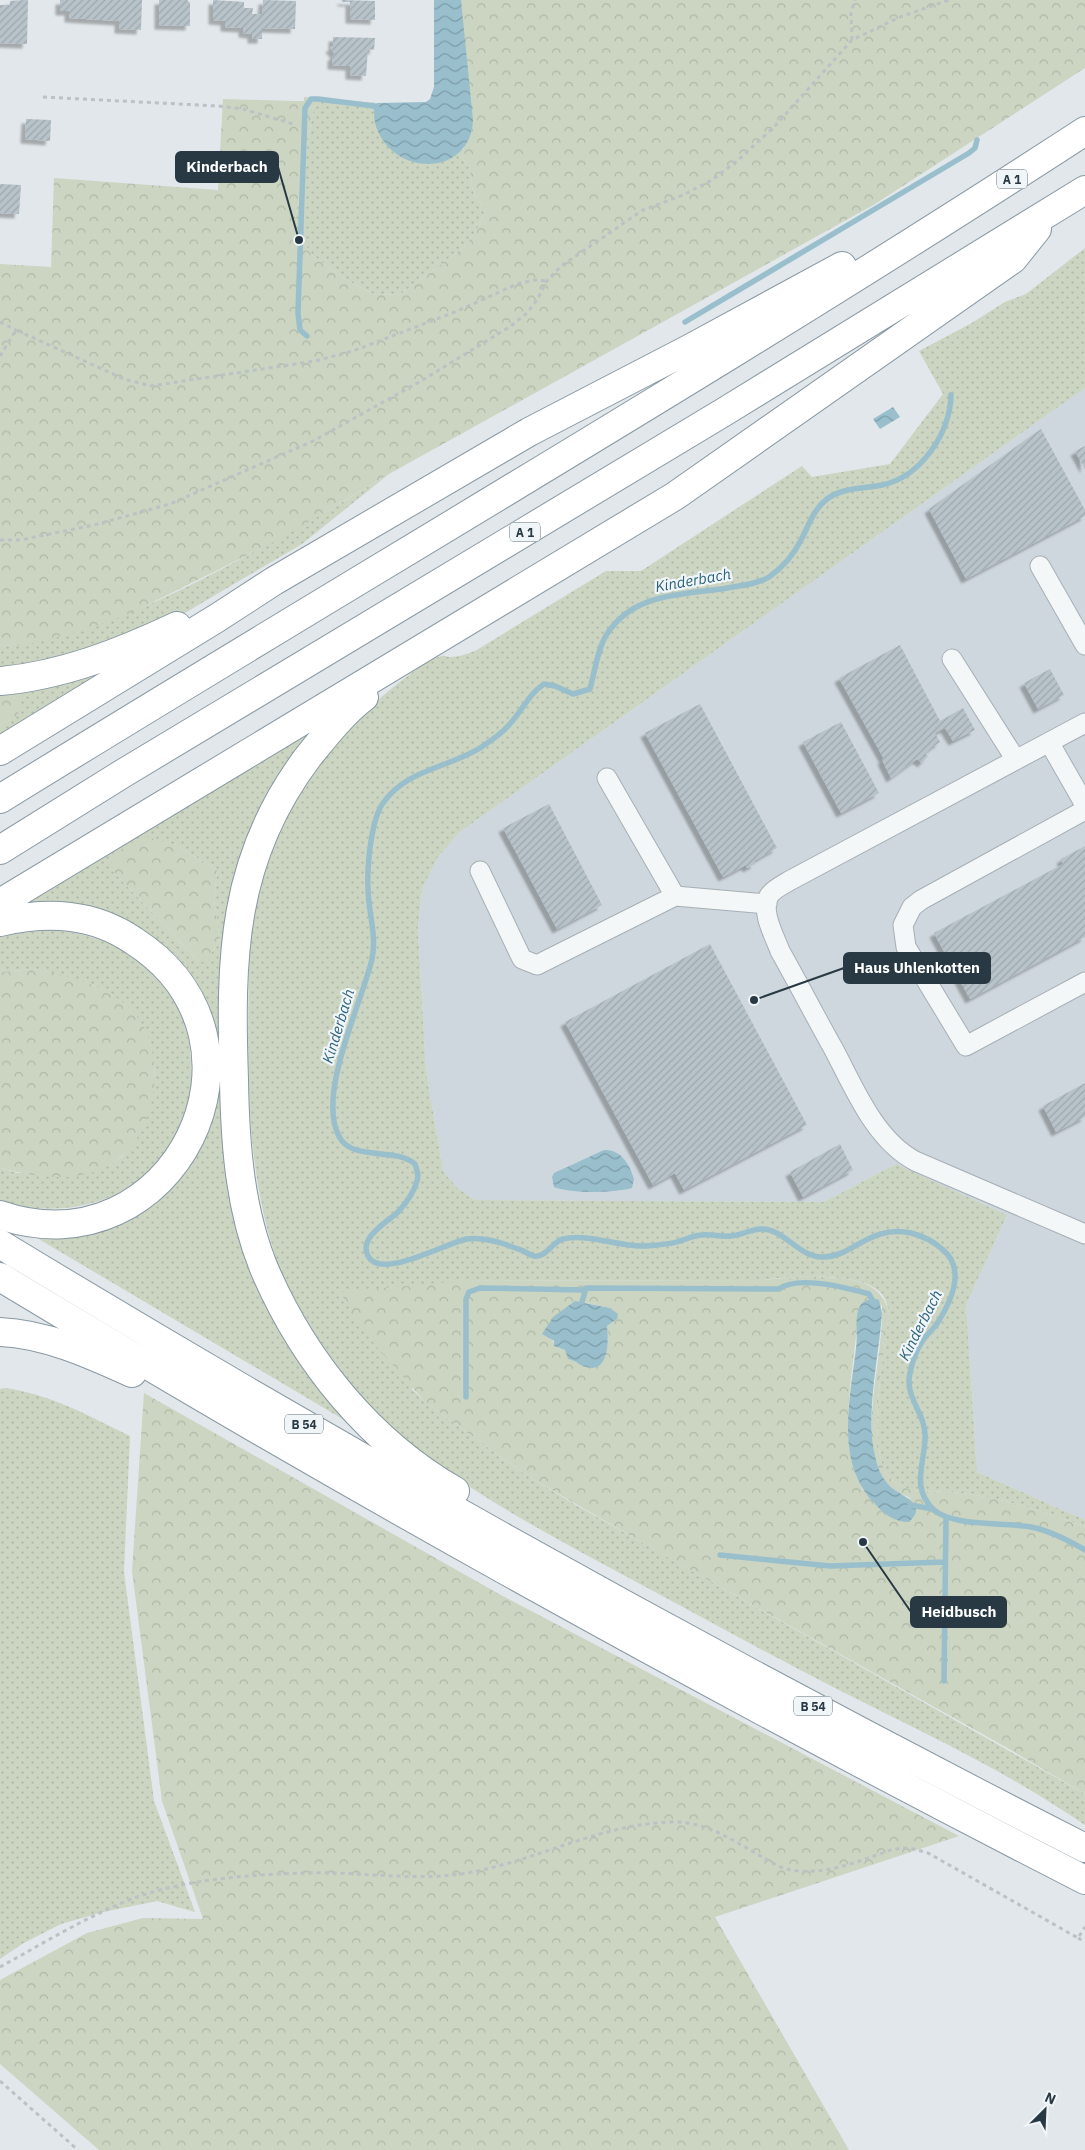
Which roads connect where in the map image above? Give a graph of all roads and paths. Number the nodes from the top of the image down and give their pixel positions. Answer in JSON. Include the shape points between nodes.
{"nodes":[{"id":1,"x":856,"y":0,"type":"edge"},
{"id":2,"x":949,"y":0,"type":"edge"},
{"id":3,"x":852,"y":40,"type":"junction"},
{"id":4,"x":42,"y":97,"type":"dead end"},
{"id":5,"x":293,"y":124,"type":"dead end"},
{"id":6,"x":1085,"y":131,"type":"edge"},
{"id":7,"x":1085,"y":190,"type":"edge"},
{"id":8,"x":1049,"y":214,"type":"junction"},
{"id":9,"x":938,"y":226,"type":"junction"},
{"id":10,"x":547,"y":282,"type":"junction"},
{"id":11,"x":0,"y":322,"type":"edge"},
{"id":12,"x":16,"y":330,"type":"junction"},
{"id":13,"x":0,"y":356,"type":"edge"},
{"id":14,"x":0,"y":540,"type":"edge"},
{"id":15,"x":1040,"y":566,"type":"dead end"},
{"id":16,"x":274,"y":581,"type":"junction"},
{"id":17,"x":478,"y":615,"type":"junction"},
{"id":18,"x":1085,"y":645,"type":"edge"},
{"id":19,"x":952,"y":659,"type":"dead end"},
{"id":20,"x":0,"y":681,"type":"edge"},
{"id":21,"x":1085,"y":723,"type":"edge"},
{"id":22,"x":1048,"y":742,"type":"junction"},
{"id":23,"x":0,"y":751,"type":"edge"},
{"id":24,"x":1016,"y":760,"type":"junction"},
{"id":25,"x":608,"y":778,"type":"dead end"},
{"id":26,"x":0,"y":799,"type":"edge"},
{"id":27,"x":1085,"y":805,"type":"edge"},
{"id":28,"x":1085,"y":810,"type":"edge"},
{"id":29,"x":0,"y":850,"type":"edge"},
{"id":30,"x":480,"y":870,"type":"dead end"},
{"id":31,"x":675,"y":896,"type":"junction"},
{"id":32,"x":0,"y":903,"type":"edge"},
{"id":33,"x":767,"y":904,"type":"junction"},
{"id":34,"x":0,"y":922,"type":"edge"},
{"id":35,"x":1085,"y":982,"type":"edge"},
{"id":36,"x":0,"y":1215,"type":"edge"},
{"id":37,"x":1085,"y":1234,"type":"edge"},
{"id":38,"x":0,"y":1244,"type":"edge"},
{"id":39,"x":0,"y":1276,"type":"edge"},
{"id":40,"x":0,"y":1332,"type":"edge"},
{"id":41,"x":306,"y":1458,"type":"junction"},
{"id":42,"x":611,"y":1597,"type":"junction"},
{"id":43,"x":1085,"y":1848,"type":"edge"},
{"id":44,"x":1085,"y":1880,"type":"edge"},
{"id":45,"x":1085,"y":1927,"type":"edge"},
{"id":46,"x":1078,"y":1938,"type":"junction"},
{"id":47,"x":1085,"y":1942,"type":"edge"},
{"id":48,"x":0,"y":1967,"type":"edge"},
{"id":49,"x":0,"y":2082,"type":"edge"},
{"id":50,"x":78,"y":2150,"type":"edge"}],
"edges":[{"from":1,"to":3,"type":"path","via":[[850,12]]},
{"from":2,"to":3,"type":"path","via":[[900,17]]},
{"from":3,"to":10,"type":"path","via":[[775,126],[731,166],[705,184],[643,210],[561,266]]},
{"from":4,"to":5,"type":"path","via":[[218,106],[258,113]]},
{"from":6,"to":9,"type":"highway","number":"A 1"},
{"from":7,"to":8,"type":"highway","number":"A 1"},
{"from":8,"to":17,"type":"highway","via":[[1012,259],[997,270],[675,496]]},
{"from":8,"to":29,"type":"highway","number":"A 1"},
{"from":9,"to":16,"type":"highway","via":[[852,261],[529,432]]},
{"from":9,"to":26,"type":"highway","number":"A 1","via":[[697,377]]},
{"from":10,"to":12,"type":"path","via":[[526,281],[353,351],[315,361],[151,386],[124,379]]},
{"from":10,"to":14,"type":"path","via":[[537,300],[511,326],[313,441],[170,504],[94,525],[20,540]]},
{"from":11,"to":12,"type":"path"},
{"from":12,"to":13,"type":"path"},
{"from":15,"to":18,"type":"street"},
{"from":16,"to":20,"type":"highway","via":[[115,652],[75,666]]},
{"from":16,"to":23,"type":"highway"},
{"from":17,"to":32,"type":"highway"},
{"from":17,"to":42,"type":"highway","via":[[414,664],[379,685],[338,722],[296,774],[266,828],[245,885],[235,948],[232,1018],[238,1163],[246,1207],[265,1271],[293,1327],[339,1393],[363,1420],[423,1469],[516,1526]]},
{"from":19,"to":24,"type":"street"},
{"from":21,"to":22,"type":"street"},
{"from":22,"to":24,"type":"street"},
{"from":22,"to":27,"type":"street"},
{"from":24,"to":33,"type":"street","via":[[789,881],[771,893]]},
{"from":25,"to":31,"type":"street"},
{"from":28,"to":35,"type":"street","via":[[921,900],[912,907],[903,925],[906,947],[966,1046]]},
{"from":30,"to":31,"type":"street","via":[[522,958],[537,965]]},
{"from":31,"to":33,"type":"street"},
{"from":33,"to":37,"type":"street","via":[[780,951],[863,1102],[898,1150],[915,1161]]},
{"from":34,"to":36,"type":"highway","via":[[40,915],[82,918],[113,928],[145,948],[176,978],[189,997],[203,1034],[208,1069],[199,1120],[184,1150],[174,1165],[144,1194],[104,1217],[64,1225],[36,1224]]},
{"from":38,"to":42,"type":"highway","number":"B 54","via":[[257,1397]]},
{"from":39,"to":41,"type":"highway","number":"B 54"},
{"from":40,"to":41,"type":"highway","via":[[43,1338],[108,1362]]},
{"from":41,"to":44,"type":"highway","number":"B 54","via":[[723,1691]]},
{"from":42,"to":43,"type":"highway","number":"B 54"},
{"from":45,"to":46,"type":"path"},
{"from":46,"to":47,"type":"path"},
{"from":46,"to":48,"type":"path","via":[[914,1848],[891,1850],[823,1871],[791,1870],[775,1865],[712,1828],[692,1822],[671,1822],[619,1829],[501,1865],[435,1878],[307,1873],[218,1879],[173,1888],[130,1900]]},
{"from":49,"to":50,"type":"path"}]}
